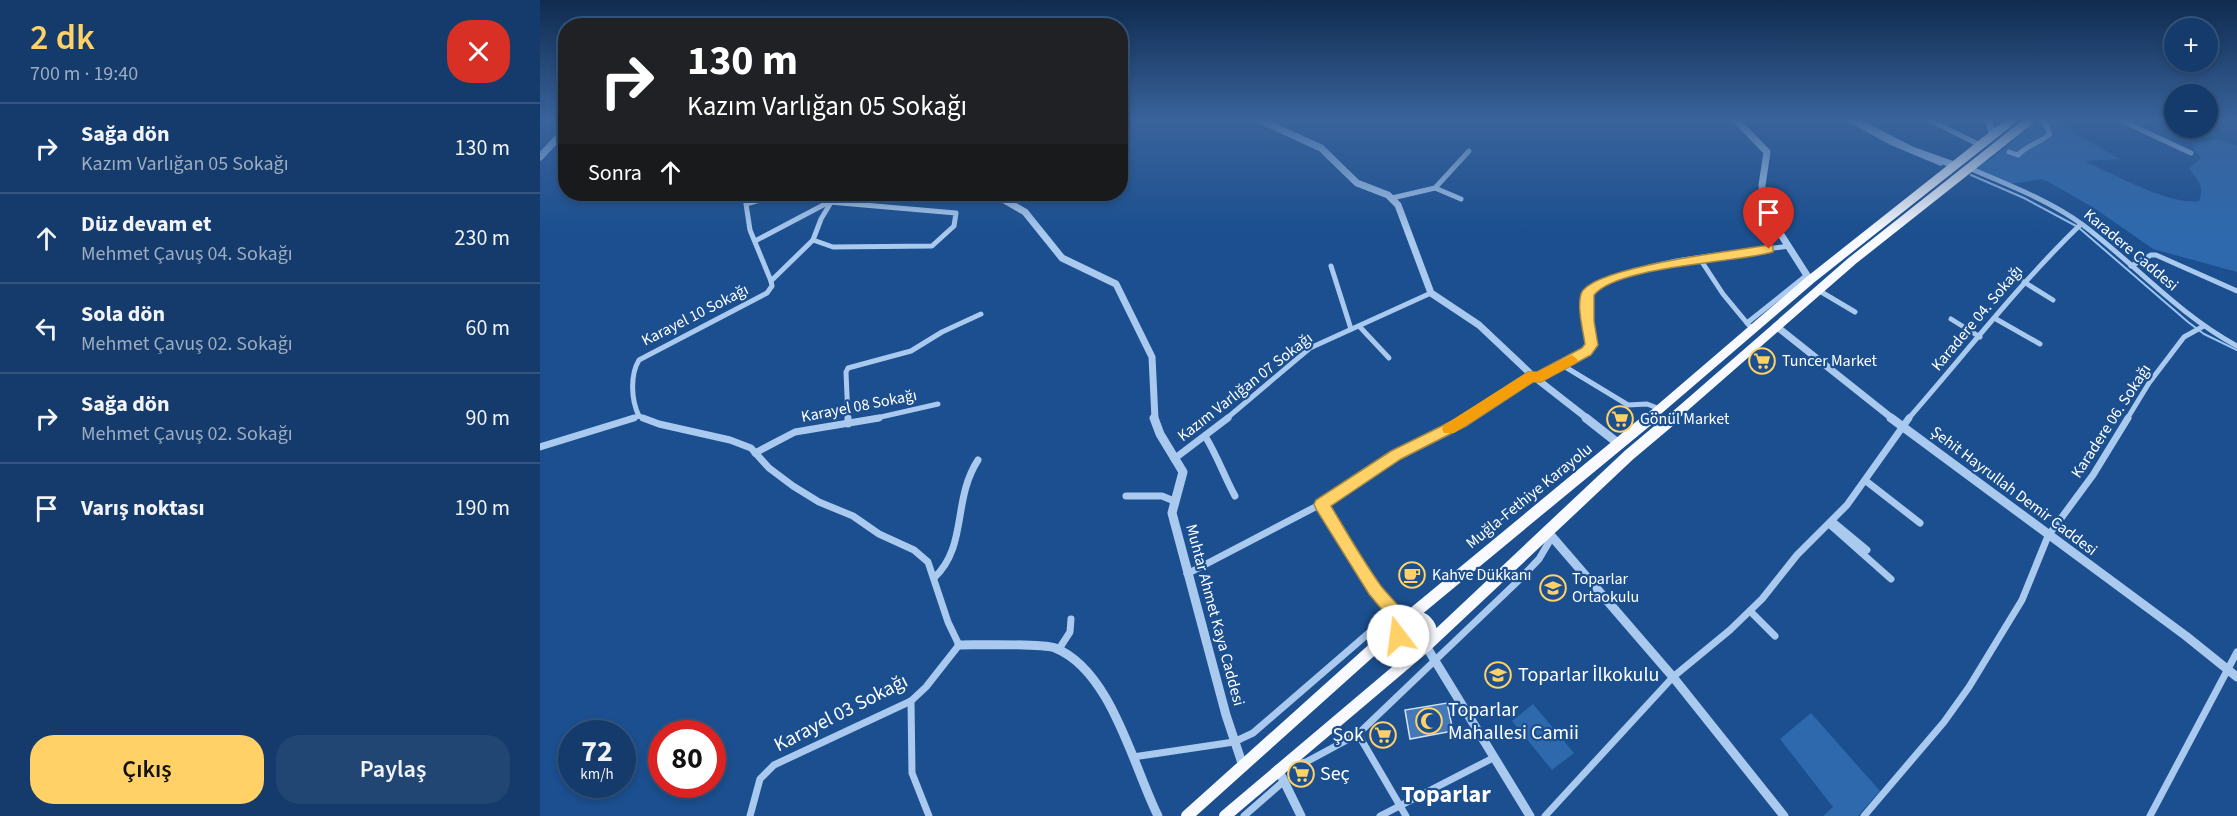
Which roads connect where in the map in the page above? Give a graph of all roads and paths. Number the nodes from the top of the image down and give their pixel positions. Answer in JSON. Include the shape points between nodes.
{"nodes":[{"id":1,"x":1330,"y":158,"type":"edge"},
{"id":2,"x":1462,"y":158,"type":"edge"},
{"id":3,"x":1766,"y":158,"type":"edge"},
{"id":4,"x":1935,"y":158,"type":"edge"},
{"id":5,"x":1963,"y":158,"type":"edge"},
{"id":6,"x":1982,"y":158,"type":"edge"},
{"id":7,"x":1954,"y":165,"type":"junction"},
{"id":8,"x":1969,"y":168,"type":"junction"},
{"id":9,"x":1435,"y":188,"type":"junction"},
{"id":10,"x":1392,"y":198,"type":"junction"},
{"id":11,"x":1461,"y":199,"type":"dead end"},
{"id":12,"x":753,"y":201,"type":"edge"},
{"id":13,"x":1006,"y":201,"type":"edge"},
{"id":14,"x":829,"y":202,"type":"junction"},
{"id":15,"x":2081,"y":224,"type":"junction"},
{"id":16,"x":813,"y":240,"type":"junction"},
{"id":17,"x":755,"y":241,"type":"junction"},
{"id":18,"x":1790,"y":246,"type":"junction"},
{"id":19,"x":1700,"y":259,"type":"junction"},
{"id":20,"x":1331,"y":266,"type":"dead end"},
{"id":21,"x":2131,"y":266,"type":"junction"},
{"id":22,"x":1808,"y":278,"type":"junction"},
{"id":23,"x":771,"y":281,"type":"junction"},
{"id":24,"x":2024,"y":282,"type":"junction"},
{"id":25,"x":1818,"y":290,"type":"junction"},
{"id":26,"x":2237,"y":291,"type":"edge"},
{"id":27,"x":1431,"y":293,"type":"junction"},
{"id":28,"x":2053,"y":300,"type":"dead end"},
{"id":29,"x":1855,"y":312,"type":"dead end"},
{"id":30,"x":981,"y":314,"type":"dead end"},
{"id":31,"x":1951,"y":319,"type":"dead end"},
{"id":32,"x":1996,"y":319,"type":"junction"},
{"id":33,"x":1359,"y":326,"type":"junction"},
{"id":34,"x":1750,"y":326,"type":"junction"},
{"id":35,"x":1776,"y":326,"type":"junction"},
{"id":36,"x":1352,"y":329,"type":"junction"},
{"id":37,"x":2198,"y":329,"type":"junction"},
{"id":38,"x":1980,"y":337,"type":"junction"},
{"id":39,"x":2040,"y":344,"type":"dead end"},
{"id":40,"x":2237,"y":346,"type":"edge"},
{"id":41,"x":1389,"y":358,"type":"dead end"},
{"id":42,"x":1562,"y":365,"type":"junction"},
{"id":43,"x":1535,"y":377,"type":"junction"},
{"id":44,"x":938,"y":404,"type":"dead end"},
{"id":45,"x":1660,"y":409,"type":"junction"},
{"id":46,"x":639,"y":416,"type":"junction"},
{"id":47,"x":848,"y":424,"type":"junction"},
{"id":48,"x":1902,"y":426,"type":"junction"},
{"id":49,"x":1205,"y":436,"type":"junction"},
{"id":50,"x":1619,"y":444,"type":"junction"},
{"id":51,"x":540,"y":447,"type":"edge"},
{"id":52,"x":755,"y":453,"type":"junction"},
{"id":53,"x":1174,"y":459,"type":"junction"},
{"id":54,"x":978,"y":460,"type":"dead end"},
{"id":55,"x":1866,"y":481,"type":"junction"},
{"id":56,"x":1126,"y":496,"type":"dead end"},
{"id":57,"x":1235,"y":496,"type":"dead end"},
{"id":58,"x":1174,"y":501,"type":"junction"},
{"id":59,"x":1321,"y":504,"type":"junction"},
{"id":60,"x":1831,"y":522,"type":"junction"},
{"id":61,"x":1920,"y":523,"type":"dead end"},
{"id":62,"x":1550,"y":534,"type":"junction"},
{"id":63,"x":2048,"y":536,"type":"junction"},
{"id":64,"x":1867,"y":550,"type":"dead end"},
{"id":65,"x":1187,"y":574,"type":"junction"},
{"id":66,"x":934,"y":579,"type":"junction"},
{"id":67,"x":1891,"y":579,"type":"dead end"},
{"id":68,"x":1750,"y":611,"type":"junction"},
{"id":69,"x":1392,"y":613,"type":"junction"},
{"id":70,"x":1071,"y":619,"type":"dead end"},
{"id":71,"x":1403,"y":622,"type":"junction"},
{"id":72,"x":1776,"y":636,"type":"dead end"},
{"id":73,"x":959,"y":645,"type":"junction"},
{"id":74,"x":1426,"y":646,"type":"junction"},
{"id":75,"x":1059,"y":649,"type":"junction"},
{"id":76,"x":2237,"y":652,"type":"edge"},
{"id":77,"x":1434,"y":660,"type":"junction"},
{"id":78,"x":2228,"y":669,"type":"junction"},
{"id":79,"x":1673,"y":677,"type":"junction"},
{"id":80,"x":2237,"y":677,"type":"edge"},
{"id":81,"x":910,"y":701,"type":"junction"},
{"id":82,"x":1358,"y":734,"type":"junction"},
{"id":83,"x":1234,"y":742,"type":"junction"},
{"id":84,"x":1133,"y":757,"type":"junction"},
{"id":85,"x":1493,"y":759,"type":"junction"},
{"id":86,"x":1243,"y":766,"type":"junction"},
{"id":87,"x":1278,"y":769,"type":"junction"},
{"id":88,"x":1284,"y":781,"type":"junction"},
{"id":89,"x":1400,"y":807,"type":"junction"},
{"id":90,"x":1528,"y":815,"type":"edge"},
{"id":91,"x":750,"y":816,"type":"edge"},
{"id":92,"x":929,"y":816,"type":"edge"},
{"id":93,"x":1158,"y":816,"type":"edge"},
{"id":94,"x":1187,"y":816,"type":"edge"},
{"id":95,"x":1225,"y":816,"type":"edge"},
{"id":96,"x":1244,"y":816,"type":"edge"},
{"id":97,"x":1301,"y":816,"type":"edge"},
{"id":98,"x":1380,"y":816,"type":"edge"},
{"id":99,"x":1406,"y":816,"type":"edge"},
{"id":100,"x":1545,"y":816,"type":"edge"},
{"id":101,"x":1784,"y":816,"type":"edge"},
{"id":102,"x":1864,"y":816,"type":"edge"},
{"id":103,"x":2150,"y":816,"type":"edge"}],
"edges":[{"from":1,"to":10,"type":"street","via":[[1357,183]]},
{"from":2,"to":9,"type":"street"},
{"from":3,"to":18,"type":"street","via":[[1764,208]]},
{"from":4,"to":7,"type":"street"},
{"from":5,"to":7,"type":"highway","name":"Muğla-Fethiye Karayolu"},
{"from":6,"to":8,"type":"highway","name":"Muğla-Fethiye Karayolu"},
{"from":7,"to":22,"type":"highway","name":"Muğla-Fethiye Karayolu"},
{"from":8,"to":15,"type":"street","name":"Karadere Caddesi"},
{"from":8,"to":25,"type":"highway","name":"Muğla-Fethiye Karayolu"},
{"from":9,"to":10,"type":"street"},
{"from":9,"to":11,"type":"street"},
{"from":10,"to":27,"type":"street"},
{"from":12,"to":17,"type":"street","via":[[744,210]]},
{"from":13,"to":53,"type":"street","name":"Muhtar Ahmet Kaya Caddesi","via":[[1025,212],[1062,258],[1116,284],[1152,357],[1153,411]]},
{"from":14,"to":16,"type":"street","name":"Karayel 10 Sokağı"},
{"from":14,"to":16,"type":"street","via":[[952,212],[956,213],[956,224],[932,246],[833,247]]},
{"from":14,"to":17,"type":"street"},
{"from":15,"to":21,"type":"street","name":"Karadere Caddesi"},
{"from":15,"to":24,"type":"street","name":"Karadere 04. Sokağı"},
{"from":16,"to":23,"type":"street","name":"Karayel 10 Sokağı"},
{"from":17,"to":23,"type":"street"},
{"from":18,"to":19,"type":"street"},
{"from":18,"to":22,"type":"street"},
{"from":19,"to":34,"type":"street","via":[[1722,294]]},
{"from":19,"to":42,"type":"street","via":[[1622,275],[1589,289],[1587,310],[1592,345]]},
{"from":20,"to":36,"type":"street"},
{"from":21,"to":26,"type":"street","via":[[2156,255]]},
{"from":21,"to":37,"type":"street","name":"Karadere Caddesi"},
{"from":22,"to":34,"type":"highway","name":"Muğla-Fethiye Karayolu"},
{"from":23,"to":46,"type":"street","name":"Karayel 10 Sokağı","via":[[770,290],[760,297],[639,360],[634,368],[633,390]]},
{"from":24,"to":28,"type":"street"},
{"from":24,"to":32,"type":"street","name":"Karadere 04. Sokağı"},
{"from":25,"to":29,"type":"street"},
{"from":25,"to":35,"type":"highway","name":"Muğla-Fethiye Karayolu"},
{"from":27,"to":33,"type":"street","name":"Kazım Varlığan 07 Sokağı"},
{"from":27,"to":43,"type":"street","via":[[1479,325]]},
{"from":30,"to":47,"type":"street","via":[[911,351],[848,368]]},
{"from":31,"to":38,"type":"street"},
{"from":32,"to":38,"type":"street","name":"Karadere 04. Sokağı"},
{"from":32,"to":39,"type":"street"},
{"from":33,"to":36,"type":"street","name":"Kazım Varlığan 07 Sokağı"},
{"from":33,"to":41,"type":"street"},
{"from":34,"to":45,"type":"highway","name":"Muğla-Fethiye Karayolu"},
{"from":35,"to":48,"type":"street","name":"Şehit Hayrullah Demir Caddesi"},
{"from":35,"to":62,"type":"highway","name":"Muğla-Fethiye Karayolu","via":[[1629,455]]},
{"from":36,"to":49,"type":"street","name":"Kazım Varlığan 07 Sokağı","via":[[1310,348]]},
{"from":37,"to":40,"type":"street","name":"Karadere Caddesi"},
{"from":37,"to":63,"type":"street","name":"Karadere 06. Sokağı","via":[[2176,346],[2149,382],[2093,475]]},
{"from":38,"to":48,"type":"street","name":"Karadere 04. Sokağı"},
{"from":42,"to":43,"type":"street"},
{"from":42,"to":45,"type":"street","via":[[1628,405],[1647,404]]},
{"from":43,"to":50,"type":"street"},
{"from":43,"to":59,"type":"street","via":[[1461,423],[1396,455]]},
{"from":44,"to":47,"type":"street","name":"Karayel 08 Sokağı"},
{"from":45,"to":50,"type":"highway","name":"Muğla-Fethiye Karayolu"},
{"from":46,"to":51,"type":"street"},
{"from":46,"to":52,"type":"street","via":[[730,440]]},
{"from":47,"to":52,"type":"street","name":"Karayel 08 Sokağı","via":[[795,432]]},
{"from":48,"to":55,"type":"street","name":"Karadere 04. Sokağı"},
{"from":48,"to":63,"type":"street","name":"Şehit Hayrullah Demir Caddesi"},
{"from":49,"to":53,"type":"street","name":"Kazım Varlığan 07 Sokağı"},
{"from":49,"to":57,"type":"street"},
{"from":50,"to":71,"type":"highway","name":"Muğla-Fethiye Karayolu"},
{"from":52,"to":66,"type":"street","via":[[809,496],[914,550],[928,562]]},
{"from":53,"to":58,"type":"street","name":"Muhtar Ahmet Kaya Caddesi","via":[[1183,472]]},
{"from":54,"to":66,"type":"street","via":[[963,486],[951,561]]},
{"from":55,"to":60,"type":"street","name":"Karadere 04. Sokağı"},
{"from":55,"to":61,"type":"street"},
{"from":56,"to":58,"type":"street","via":[[1162,496]]},
{"from":58,"to":65,"type":"street","name":"Muhtar Ahmet Kaya Caddesi","via":[[1172,513]]},
{"from":59,"to":65,"type":"street"},
{"from":59,"to":69,"type":"street"},
{"from":60,"to":64,"type":"street"},
{"from":60,"to":67,"type":"street"},
{"from":60,"to":68,"type":"street","name":"Karadere 04. Sokağı"},
{"from":62,"to":74,"type":"highway","name":"Muğla-Fethiye Karayolu"},
{"from":62,"to":77,"type":"street","via":[[1539,560]]},
{"from":62,"to":79,"type":"street"},
{"from":63,"to":78,"type":"street","name":"Şehit Hayrullah Demir Caddesi"},
{"from":63,"to":102,"type":"street","name":"Karadere 06. Sokağı","via":[[2022,600],[1992,653],[1944,722]]},
{"from":65,"to":83,"type":"street","name":"Muhtar Ahmet Kaya Caddesi"},
{"from":66,"to":73,"type":"street"},
{"from":68,"to":72,"type":"street"},
{"from":68,"to":79,"type":"street","name":"Karadere 04. Sokağı"},
{"from":69,"to":71,"type":"street"},
{"from":69,"to":83,"type":"street","via":[[1262,727]]},
{"from":70,"to":75,"type":"street","via":[[1070,632]]},
{"from":71,"to":74,"type":"highway","via":[[1398,636],[1403,645],[1413,649]]},
{"from":71,"to":74,"type":"highway","via":[[1413,617],[1428,624],[1431,634]]},
{"from":71,"to":86,"type":"highway","name":"Muğla-Fethiye Karayolu"},
{"from":73,"to":75,"type":"street"},
{"from":73,"to":81,"type":"street","name":"Karayel 03 Sokağı"},
{"from":74,"to":77,"type":"street"},
{"from":74,"to":87,"type":"highway","name":"Muğla-Fethiye Karayolu"},
{"from":75,"to":84,"type":"street","via":[[1088,671],[1100,687]]},
{"from":76,"to":78,"type":"street"},
{"from":77,"to":82,"type":"street"},
{"from":77,"to":85,"type":"street"},
{"from":78,"to":80,"type":"street","name":"Şehit Hayrullah Demir Caddesi"},
{"from":78,"to":103,"type":"street"},
{"from":79,"to":100,"type":"street","name":"Karadere 04. Sokağı"},
{"from":79,"to":101,"type":"street"},
{"from":81,"to":91,"type":"street","name":"Karayel 03 Sokağı","via":[[774,765],[760,778]]},
{"from":81,"to":92,"type":"street","via":[[912,773]]},
{"from":82,"to":87,"type":"street","via":[[1306,762]]},
{"from":82,"to":89,"type":"street"},
{"from":83,"to":84,"type":"street"},
{"from":83,"to":86,"type":"street","name":"Muhtar Ahmet Kaya Caddesi"},
{"from":84,"to":93,"type":"street"},
{"from":85,"to":89,"type":"street"},
{"from":85,"to":90,"type":"street"},
{"from":86,"to":94,"type":"highway","name":"Muğla-Fethiye Karayolu"},
{"from":87,"to":88,"type":"street"},
{"from":87,"to":95,"type":"highway","name":"Muğla-Fethiye Karayolu"},
{"from":88,"to":96,"type":"street"},
{"from":88,"to":97,"type":"street"},
{"from":89,"to":98,"type":"street"},
{"from":89,"to":99,"type":"street"}]}
